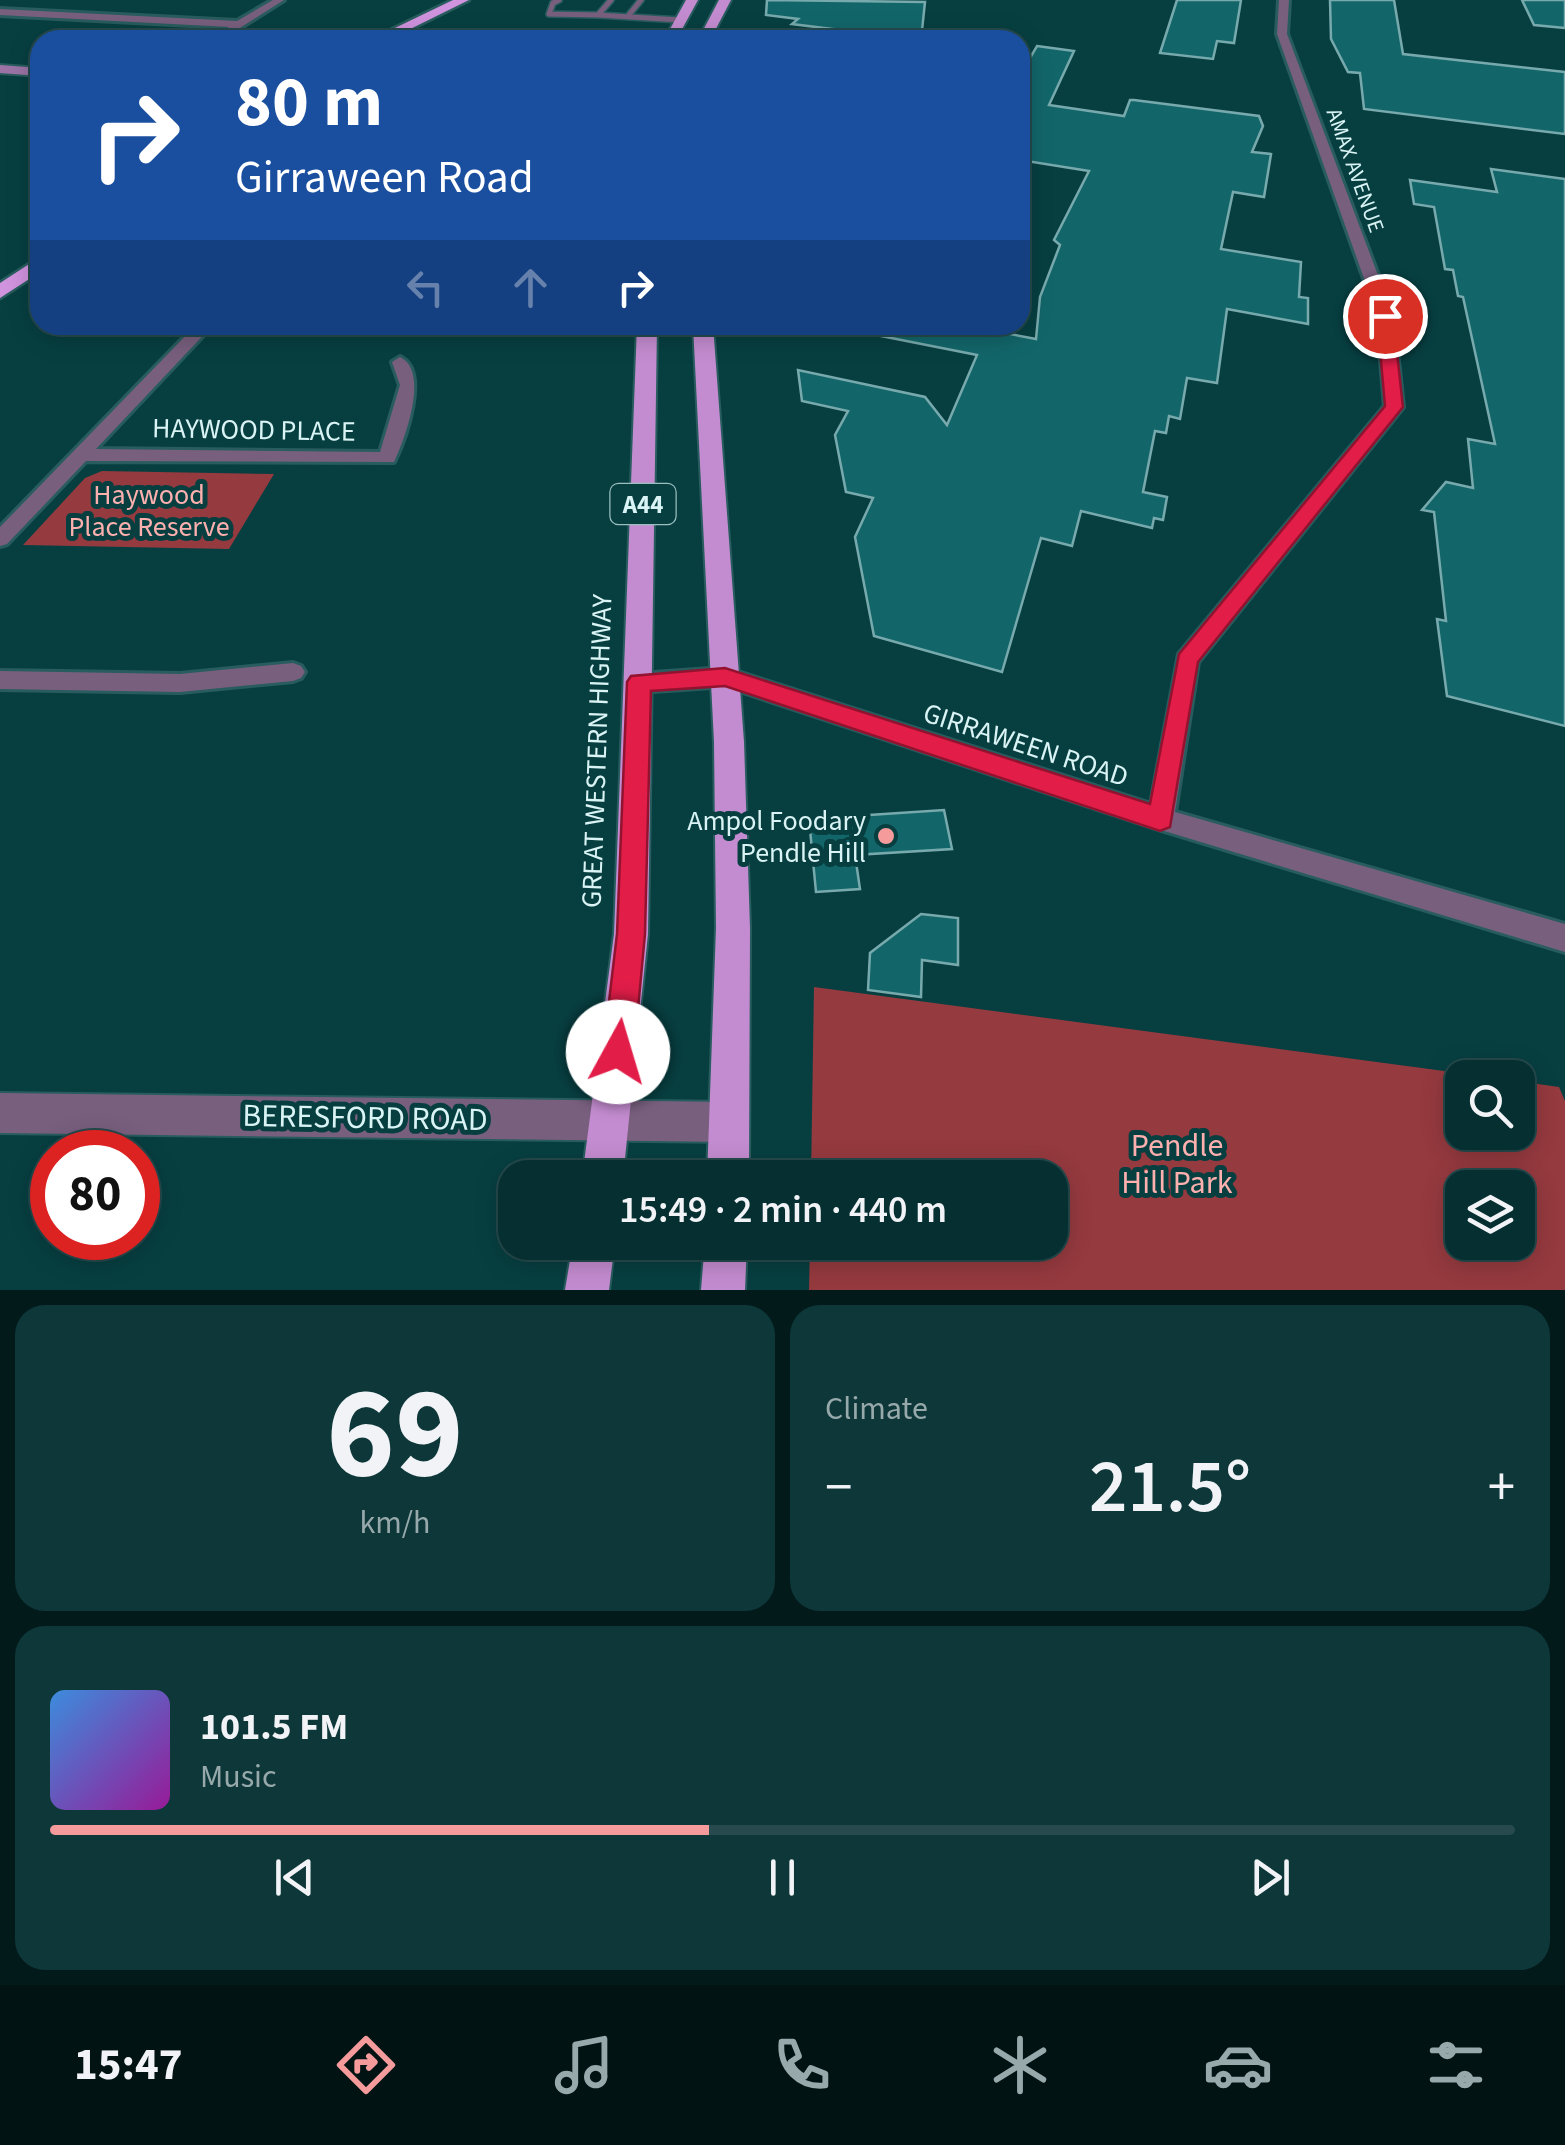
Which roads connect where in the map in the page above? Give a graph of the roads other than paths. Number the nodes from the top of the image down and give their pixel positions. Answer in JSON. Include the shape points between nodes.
{"nodes":[{"id":1,"x":279,"y":0,"type":"edge"},
{"id":2,"x":463,"y":0,"type":"edge"},
{"id":3,"x":485,"y":0,"type":"edge"},
{"id":4,"x":559,"y":0,"type":"edge"},
{"id":5,"x":611,"y":0,"type":"edge"},
{"id":6,"x":641,"y":0,"type":"edge"},
{"id":7,"x":692,"y":0,"type":"edge"},
{"id":8,"x":725,"y":0,"type":"edge"},
{"id":9,"x":1284,"y":0,"type":"edge"},
{"id":10,"x":0,"y":12,"type":"edge"},
{"id":11,"x":598,"y":15,"type":"junction"},
{"id":12,"x":628,"y":16,"type":"junction"},
{"id":13,"x":680,"y":20,"type":"junction"},
{"id":14,"x":236,"y":24,"type":"junction"},
{"id":15,"x":228,"y":30,"type":"edge"},
{"id":16,"x":398,"y":30,"type":"edge"},
{"id":17,"x":423,"y":30,"type":"edge"},
{"id":18,"x":675,"y":30,"type":"edge"},
{"id":19,"x":709,"y":30,"type":"edge"},
{"id":20,"x":0,"y":70,"type":"edge"},
{"id":21,"x":30,"y":72,"type":"edge"},
{"id":22,"x":30,"y":248,"type":"edge"},
{"id":23,"x":0,"y":268,"type":"edge"},
{"id":24,"x":30,"y":270,"type":"edge"},
{"id":25,"x":0,"y":292,"type":"edge"},
{"id":26,"x":195,"y":335,"type":"edge"},
{"id":27,"x":647,"y":335,"type":"edge"},
{"id":28,"x":704,"y":335,"type":"edge"},
{"id":29,"x":400,"y":362,"type":"dead end"},
{"id":30,"x":80,"y":455,"type":"junction"},
{"id":31,"x":0,"y":540,"type":"edge"},
{"id":32,"x":293,"y":672,"type":"dead end"},
{"id":33,"x":725,"y":677,"type":"junction"},
{"id":34,"x":0,"y":680,"type":"edge"},
{"id":35,"x":639,"y":682,"type":"junction"},
{"id":36,"x":1160,"y":819,"type":"junction"},
{"id":37,"x":1565,"y":938,"type":"edge"},
{"id":38,"x":0,"y":1113,"type":"edge"},
{"id":39,"x":609,"y":1120,"type":"junction"},
{"id":40,"x":729,"y":1122,"type":"junction"},
{"id":41,"x":604,"y":1160,"type":"edge"},
{"id":42,"x":728,"y":1160,"type":"edge"},
{"id":43,"x":591,"y":1260,"type":"edge"},
{"id":44,"x":725,"y":1260,"type":"edge"},
{"id":45,"x":587,"y":1290,"type":"edge"},
{"id":46,"x":723,"y":1290,"type":"edge"}],
"edges":[{"from":1,"to":14,"type":"street"},
{"from":2,"to":16,"type":"highway"},
{"from":3,"to":17,"type":"highway"},
{"from":4,"to":11,"type":"lane","via":[[548,11]]},
{"from":5,"to":11,"type":"lane"},
{"from":6,"to":12,"type":"lane"},
{"from":7,"to":13,"type":"highway"},
{"from":8,"to":19,"type":"highway"},
{"from":9,"to":36,"type":"street","name":"AMAX AVENUE","via":[[1282,34],[1385,316],[1394,407],[1187,660]]},
{"from":10,"to":14,"type":"street"},
{"from":11,"to":12,"type":"lane"},
{"from":12,"to":13,"type":"lane"},
{"from":13,"to":18,"type":"highway"},
{"from":14,"to":15,"type":"street"},
{"from":20,"to":21,"type":"main road"},
{"from":22,"to":23,"type":"highway"},
{"from":24,"to":25,"type":"highway"},
{"from":26,"to":30,"type":"street"},
{"from":27,"to":35,"type":"highway","name":"GREAT WESTERN HIGHWAY","number":"A44"},
{"from":28,"to":33,"type":"highway","number":"A44"},
{"from":29,"to":30,"type":"street","name":"HAYWOOD PLACE","via":[[409,385],[388,458]]},
{"from":30,"to":31,"type":"street"},
{"from":32,"to":34,"type":"street","via":[[180,682]]},
{"from":33,"to":35,"type":"street","name":"GIRRAWEEN ROAD"},
{"from":33,"to":36,"type":"street","name":"GIRRAWEEN ROAD"},
{"from":33,"to":40,"type":"highway","number":"A44","via":[[733,928]]},
{"from":35,"to":39,"type":"highway","name":"GREAT WESTERN HIGHWAY","number":"A44","via":[[631,934]]},
{"from":36,"to":37,"type":"street","name":"GIRRAWEEN ROAD"},
{"from":38,"to":39,"type":"street","name":"BERESFORD ROAD"},
{"from":39,"to":40,"type":"street","name":"BERESFORD ROAD"},
{"from":39,"to":41,"type":"highway","name":"GREAT WESTERN HIGHWAY","number":"A44"},
{"from":40,"to":42,"type":"highway","number":"A44"},
{"from":43,"to":45,"type":"highway"},
{"from":44,"to":46,"type":"highway"}]}
